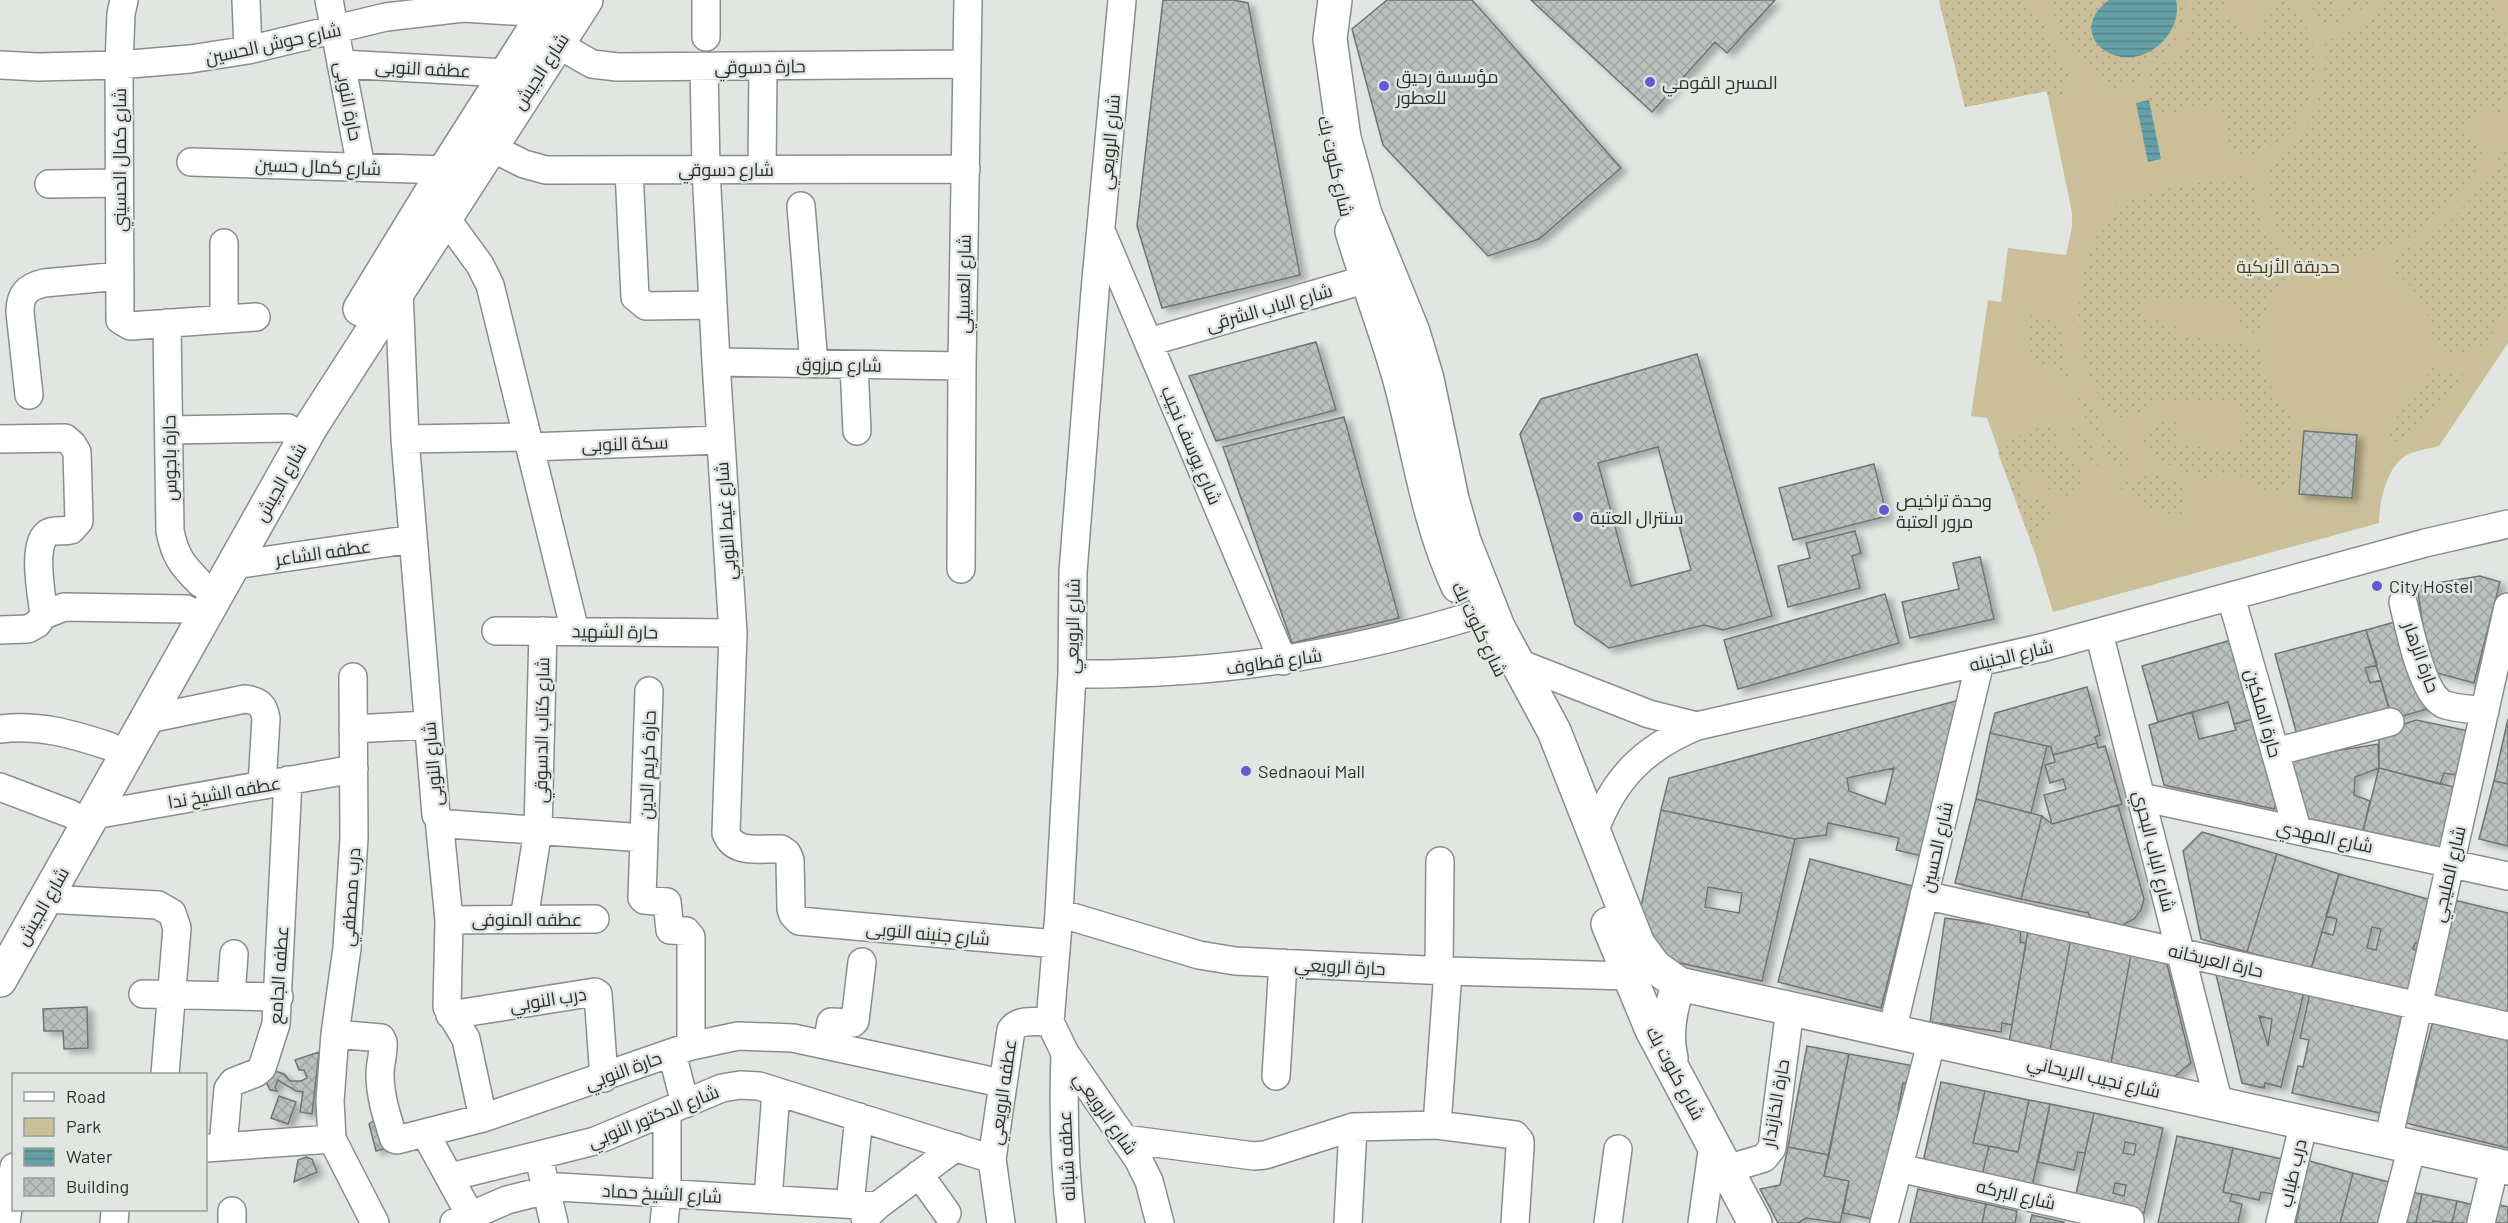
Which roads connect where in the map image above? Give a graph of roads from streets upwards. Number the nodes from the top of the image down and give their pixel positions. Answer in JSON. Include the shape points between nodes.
{"nodes":[{"id":1,"x":124,"y":0,"type":"edge"},
{"id":2,"x":246,"y":0,"type":"edge"},
{"id":3,"x":329,"y":0,"type":"edge"},
{"id":4,"x":586,"y":0,"type":"edge"},
{"id":5,"x":706,"y":0,"type":"edge"},
{"id":6,"x":968,"y":0,"type":"edge"},
{"id":7,"x":1122,"y":0,"type":"edge"},
{"id":8,"x":1313,"y":0,"type":"edge"},
{"id":9,"x":1335,"y":0,"type":"edge"},
{"id":10,"x":463,"y":4,"type":"edge"},
{"id":11,"x":548,"y":7,"type":"edge"},
{"id":12,"x":335,"y":31,"type":"junction"},
{"id":13,"x":706,"y":37,"type":"dead end"},
{"id":14,"x":557,"y":44,"type":"junction"},
{"id":15,"x":248,"y":50,"type":"junction"},
{"id":16,"x":341,"y":64,"type":"junction"},
{"id":17,"x":967,"y":64,"type":"junction"},
{"id":18,"x":0,"y":65,"type":"edge"},
{"id":19,"x":119,"y":65,"type":"junction"},
{"id":20,"x":764,"y":66,"type":"junction"},
{"id":21,"x":704,"y":67,"type":"junction"},
{"id":22,"x":506,"y":73,"type":"junction"},
{"id":23,"x":490,"y":147,"type":"junction"},
{"id":24,"x":191,"y":162,"type":"dead end"},
{"id":25,"x":361,"y":167,"type":"junction"},
{"id":26,"x":706,"y":169,"type":"junction"},
{"id":27,"x":762,"y":169,"type":"junction"},
{"id":28,"x":966,"y":169,"type":"junction"},
{"id":29,"x":445,"y":170,"type":"junction"},
{"id":30,"x":629,"y":170,"type":"junction"},
{"id":31,"x":119,"y":183,"type":"junction"},
{"id":32,"x":49,"y":184,"type":"dead end"},
{"id":33,"x":801,"y":206,"type":"dead end"},
{"id":34,"x":445,"y":217,"type":"junction"},
{"id":35,"x":1100,"y":229,"type":"junction"},
{"id":36,"x":224,"y":243,"type":"dead end"},
{"id":37,"x":120,"y":276,"type":"junction"},
{"id":38,"x":1377,"y":276,"type":"junction"},
{"id":39,"x":399,"y":290,"type":"junction"},
{"id":40,"x":713,"y":305,"type":"junction"},
{"id":41,"x":256,"y":317,"type":"dead end"},
{"id":42,"x":224,"y":319,"type":"junction"},
{"id":43,"x":167,"y":323,"type":"junction"},
{"id":44,"x":1149,"y":342,"type":"junction"},
{"id":45,"x":716,"y":362,"type":"junction"},
{"id":46,"x":814,"y":364,"type":"junction"},
{"id":47,"x":854,"y":365,"type":"junction"},
{"id":48,"x":962,"y":366,"type":"junction"},
{"id":49,"x":28,"y":394,"type":"dead end"},
{"id":50,"x":288,"y":428,"type":"junction"},
{"id":51,"x":169,"y":430,"type":"junction"},
{"id":52,"x":857,"y":431,"type":"dead end"},
{"id":53,"x":0,"y":439,"type":"edge"},
{"id":54,"x":405,"y":439,"type":"junction"},
{"id":55,"x":720,"y":440,"type":"junction"},
{"id":56,"x":528,"y":442,"type":"junction"},
{"id":57,"x":2508,"y":524,"type":"edge"},
{"id":58,"x":413,"y":539,"type":"junction"},
{"id":59,"x":234,"y":565,"type":"junction"},
{"id":60,"x":961,"y":569,"type":"dead end"},
{"id":61,"x":193,"y":596,"type":"junction"},
{"id":62,"x":2231,"y":597,"type":"junction"},
{"id":63,"x":2403,"y":602,"type":"dead end"},
{"id":64,"x":2508,"y":607,"type":"edge"},
{"id":65,"x":44,"y":615,"type":"junction"},
{"id":66,"x":1472,"y":616,"type":"junction"},
{"id":67,"x":0,"y":630,"type":"edge"},
{"id":68,"x":496,"y":631,"type":"dead end"},
{"id":69,"x":543,"y":631,"type":"junction"},
{"id":70,"x":575,"y":631,"type":"junction"},
{"id":71,"x":733,"y":633,"type":"junction"},
{"id":72,"x":2099,"y":633,"type":"junction"},
{"id":73,"x":1283,"y":661,"type":"junction"},
{"id":74,"x":1980,"y":662,"type":"junction"},
{"id":75,"x":1508,"y":667,"type":"junction"},
{"id":76,"x":1072,"y":674,"type":"junction"},
{"id":77,"x":353,"y":676,"type":"dead end"},
{"id":78,"x":649,"y":691,"type":"dead end"},
{"id":79,"x":2493,"y":709,"type":"edge"},
{"id":80,"x":148,"y":719,"type":"junction"},
{"id":81,"x":2390,"y":722,"type":"dead end"},
{"id":82,"x":428,"y":725,"type":"junction"},
{"id":83,"x":1697,"y":726,"type":"junction"},
{"id":84,"x":0,"y":729,"type":"edge"},
{"id":85,"x":353,"y":729,"type":"junction"},
{"id":86,"x":109,"y":747,"type":"junction"},
{"id":87,"x":2275,"y":752,"type":"junction"},
{"id":88,"x":354,"y":769,"type":"junction"},
{"id":89,"x":275,"y":782,"type":"junction"},
{"id":90,"x":0,"y":787,"type":"edge"},
{"id":91,"x":2141,"y":796,"type":"junction"},
{"id":92,"x":83,"y":814,"type":"junction"},
{"id":93,"x":439,"y":819,"type":"junction"},
{"id":94,"x":2297,"y":829,"type":"junction"},
{"id":95,"x":538,"y":830,"type":"junction"},
{"id":96,"x":1594,"y":832,"type":"junction"},
{"id":97,"x":644,"y":838,"type":"junction"},
{"id":98,"x":1440,"y":861,"type":"dead end"},
{"id":99,"x":2451,"y":863,"type":"junction"},
{"id":100,"x":2508,"y":876,"type":"edge"},
{"id":101,"x":1924,"y":895,"type":"junction"},
{"id":102,"x":46,"y":899,"type":"junction"},
{"id":103,"x":1059,"y":913,"type":"junction"},
{"id":104,"x":524,"y":919,"type":"junction"},
{"id":105,"x":595,"y":919,"type":"dead end"},
{"id":106,"x":449,"y":920,"type":"junction"},
{"id":107,"x":799,"y":921,"type":"joint"},
{"id":108,"x":0,"y":940,"type":"edge"},
{"id":109,"x":1056,"y":944,"type":"junction"},
{"id":110,"x":2180,"y":952,"type":"junction"},
{"id":111,"x":234,"y":954,"type":"dead end"},
{"id":112,"x":862,"y":962,"type":"dead end"},
{"id":113,"x":1283,"y":963,"type":"junction"},
{"id":114,"x":1444,"y":971,"type":"junction"},
{"id":115,"x":1629,"y":976,"type":"junction"},
{"id":116,"x":0,"y":980,"type":"edge"},
{"id":117,"x":1679,"y":984,"type":"junction"},
{"id":118,"x":143,"y":994,"type":"dead end"},
{"id":119,"x":172,"y":994,"type":"junction"},
{"id":120,"x":231,"y":996,"type":"junction"},
{"id":121,"x":279,"y":997,"type":"junction"},
{"id":122,"x":2419,"y":1006,"type":"junction"},
{"id":123,"x":1790,"y":1009,"type":"junction"},
{"id":124,"x":450,"y":1015,"type":"junction"},
{"id":125,"x":1050,"y":1022,"type":"junction"},
{"id":126,"x":2508,"y":1026,"type":"edge"},
{"id":127,"x":1892,"y":1031,"type":"junction"},
{"id":128,"x":335,"y":1034,"type":"junction"},
{"id":129,"x":1932,"y":1040,"type":"junction"},
{"id":130,"x":827,"y":1044,"type":"junction"},
{"id":131,"x":681,"y":1049,"type":"junction"},
{"id":132,"x":1065,"y":1053,"type":"junction"},
{"id":133,"x":1673,"y":1068,"type":"junction"},
{"id":134,"x":165,"y":1073,"type":"edge"},
{"id":135,"x":1276,"y":1076,"type":"dead end"},
{"id":136,"x":604,"y":1078,"type":"junction"},
{"id":137,"x":1002,"y":1083,"type":"junction"},
{"id":138,"x":776,"y":1092,"type":"junction"},
{"id":139,"x":2219,"y":1104,"type":"junction"},
{"id":140,"x":676,"y":1108,"type":"junction"},
{"id":141,"x":859,"y":1117,"type":"junction"},
{"id":142,"x":483,"y":1118,"type":"junction"},
{"id":143,"x":2304,"y":1122,"type":"junction"},
{"id":144,"x":1437,"y":1125,"type":"junction"},
{"id":145,"x":1353,"y":1128,"type":"junction"},
{"id":146,"x":425,"y":1133,"type":"junction"},
{"id":147,"x":332,"y":1139,"type":"junction"},
{"id":148,"x":1125,"y":1139,"type":"junction"},
{"id":149,"x":2400,"y":1144,"type":"junction"},
{"id":150,"x":214,"y":1147,"type":"edge"},
{"id":151,"x":956,"y":1147,"type":"junction"},
{"id":152,"x":1618,"y":1149,"type":"dead end"},
{"id":153,"x":539,"y":1156,"type":"junction"},
{"id":154,"x":1720,"y":1156,"type":"junction"},
{"id":155,"x":992,"y":1159,"type":"junction"},
{"id":156,"x":2501,"y":1166,"type":"edge"},
{"id":157,"x":1899,"y":1168,"type":"junction"},
{"id":158,"x":919,"y":1174,"type":"junction"},
{"id":159,"x":450,"y":1177,"type":"junction"},
{"id":160,"x":12,"y":1181,"type":"edge"},
{"id":161,"x":546,"y":1190,"type":"junction"},
{"id":162,"x":667,"y":1194,"type":"junction"},
{"id":163,"x":768,"y":1199,"type":"junction"},
{"id":164,"x":862,"y":1211,"type":"edge"},
{"id":165,"x":947,"y":1213,"type":"dead end"},
{"id":166,"x":462,"y":1219,"type":"edge"},
{"id":167,"x":6,"y":1223,"type":"edge"},
{"id":168,"x":375,"y":1223,"type":"edge"},
{"id":169,"x":554,"y":1223,"type":"edge"},
{"id":170,"x":664,"y":1223,"type":"edge"},
{"id":171,"x":1001,"y":1223,"type":"edge"},
{"id":172,"x":1071,"y":1223,"type":"edge"},
{"id":173,"x":1160,"y":1223,"type":"edge"},
{"id":174,"x":1348,"y":1223,"type":"edge"},
{"id":175,"x":1515,"y":1223,"type":"edge"},
{"id":176,"x":1608,"y":1223,"type":"edge"},
{"id":177,"x":1702,"y":1223,"type":"edge"},
{"id":178,"x":1755,"y":1223,"type":"edge"},
{"id":179,"x":1884,"y":1223,"type":"edge"},
{"id":180,"x":2129,"y":1223,"type":"edge"},
{"id":181,"x":2280,"y":1223,"type":"edge"},
{"id":182,"x":2392,"y":1223,"type":"edge"},
{"id":183,"x":2481,"y":1223,"type":"edge"}],
"edges":[{"from":1,"to":19,"type":"street","name":"شارع كمال الحسيني"},
{"from":2,"to":15,"type":"street"},
{"from":3,"to":12,"type":"street","name":"حارة النوبى"},
{"from":4,"to":14,"type":"street","name":"شارع الجيش"},
{"from":5,"to":13,"type":"street"},
{"from":6,"to":17,"type":"street","name":"شارع العسيلي"},
{"from":7,"to":35,"type":"street","name":"شارع الرويعي"},
{"from":8,"to":38,"type":"street","name":"شارع كلوت بك","via":[[1312,55],[1337,178]]},
{"from":9,"to":38,"type":"street","name":"شارع كلوت بك","via":[[1330,39],[1344,138]]},
{"from":10,"to":11,"type":"street","name":"شارع حوش الحسين"},
{"from":10,"to":12,"type":"street","name":"شارع حوش الحسين","via":[[386,17]]},
{"from":11,"to":22,"type":"street","name":"شارع الجيش"},
{"from":12,"to":15,"type":"street","name":"شارع حوش الحسين"},
{"from":12,"to":16,"type":"street","name":"حارة النوبى"},
{"from":14,"to":21,"type":"street","name":"حارة دسوقي","via":[[600,65]]},
{"from":14,"to":23,"type":"street","name":"شارع الجيش"},
{"from":15,"to":19,"type":"street","name":"شارع حوش الحسين"},
{"from":16,"to":22,"type":"street","name":"عطفه النوبى"},
{"from":16,"to":25,"type":"street","name":"حارة النوبى"},
{"from":17,"to":20,"type":"street","name":"حارة دسوقي"},
{"from":17,"to":28,"type":"street","name":"شارع العسيلي"},
{"from":18,"to":19,"type":"street","name":"شارع حوش الحسين"},
{"from":19,"to":31,"type":"street","name":"شارع كمال الحسيني"},
{"from":20,"to":21,"type":"street","name":"حارة دسوقي"},
{"from":20,"to":27,"type":"street"},
{"from":21,"to":26,"type":"street","name":"شارع غيط النوبي"},
{"from":22,"to":29,"type":"street","name":"شارع الجيش"},
{"from":23,"to":30,"type":"street","name":"شارع دسوقي","via":[[546,170]]},
{"from":23,"to":34,"type":"street","name":"شارع الجيش"},
{"from":24,"to":25,"type":"street","name":"شارع كمال حسين"},
{"from":25,"to":29,"type":"street","name":"شارع كمال حسين"},
{"from":26,"to":27,"type":"street","name":"شارع دسوقي"},
{"from":26,"to":30,"type":"street","name":"شارع دسوقي"},
{"from":26,"to":40,"type":"street","name":"شارع غيط النوبي"},
{"from":27,"to":28,"type":"street","name":"شارع دسوقي"},
{"from":28,"to":48,"type":"street","name":"شارع العسيلي"},
{"from":29,"to":50,"type":"street","name":"شارع الجيش"},
{"from":30,"to":40,"type":"street","via":[[635,297],[646,306]]},
{"from":31,"to":32,"type":"street"},
{"from":31,"to":37,"type":"street","name":"شارع كمال الحسيني"},
{"from":33,"to":46,"type":"street"},
{"from":34,"to":39,"type":"street","name":"شارع الجيش"},
{"from":34,"to":56,"type":"street","via":[[490,285]]},
{"from":35,"to":44,"type":"street","name":"شارع يوسف نجيب"},
{"from":35,"to":76,"type":"street","name":"شارع الرويعي","via":[[1073,572]]},
{"from":36,"to":42,"type":"street"},
{"from":37,"to":43,"type":"street","name":"شارع كمال الحسيني","via":[[120,320],[130,326]]},
{"from":37,"to":49,"type":"street","via":[[44,283],[25,292],[20,312]]},
{"from":38,"to":44,"type":"street","name":"شارع الباب الشرقى"},
{"from":38,"to":66,"type":"street","name":"شارع كلوت بك","via":[[1427,496]]},
{"from":38,"to":75,"type":"street","name":"شارع كلوت بك","via":[[1413,332],[1452,499]]},
{"from":39,"to":54,"type":"street","name":"شارع النوبى"},
{"from":39,"to":59,"type":"street","name":"شارع الجيش","via":[[312,425]]},
{"from":40,"to":45,"type":"street","name":"شارع غيط النوبي"},
{"from":41,"to":42,"type":"street"},
{"from":42,"to":43,"type":"street"},
{"from":43,"to":51,"type":"street","name":"حارة باجوس"},
{"from":44,"to":73,"type":"street","name":"شارع يوسف نجيب"},
{"from":45,"to":46,"type":"street","name":"شارع مرزوق"},
{"from":45,"to":55,"type":"street","name":"شارع غيط النوبي"},
{"from":46,"to":47,"type":"street","name":"شارع مرزوق"},
{"from":47,"to":48,"type":"street","name":"شارع مرزوق"},
{"from":47,"to":52,"type":"street"},
{"from":48,"to":60,"type":"street","name":"شارع العسيلي"},
{"from":50,"to":51,"type":"street"},
{"from":50,"to":61,"type":"street","name":"شارع الجيش"},
{"from":51,"to":61,"type":"street","name":"حارة باجوس","via":[[170,531]]},
{"from":53,"to":65,"type":"street","via":[[64,438],[77,452],[79,521],[71,530],[46,534],[38,546]]},
{"from":54,"to":56,"type":"street","name":"سكة النوبى"},
{"from":54,"to":58,"type":"street","name":"شارع النوبى"},
{"from":55,"to":56,"type":"street","name":"سكة النوبى"},
{"from":55,"to":71,"type":"street","name":"شارع غيط النوبي"},
{"from":56,"to":70,"type":"street"},
{"from":57,"to":62,"type":"street","name":"شارع الجنينه"},
{"from":58,"to":59,"type":"street","name":"عطفه الشاعر"},
{"from":58,"to":82,"type":"street","name":"شارع النوبى"},
{"from":59,"to":80,"type":"street","name":"شارع الجيش"},
{"from":61,"to":65,"type":"street","via":[[64,607]]},
{"from":61,"to":86,"type":"street","name":"شارع الجيش"},
{"from":62,"to":72,"type":"street","name":"شارع الجنينه"},
{"from":62,"to":87,"type":"street","name":"حارة الملكين"},
{"from":63,"to":79,"type":"street","name":"حارة الزهار","via":[[2430,690],[2437,700],[2446,705]]},
{"from":64,"to":79,"type":"street","name":"شارع المليجي"},
{"from":65,"to":67,"type":"street","via":[[28,629]]},
{"from":66,"to":73,"type":"street","name":"شارع قطاوف","via":[[1379,642]]},
{"from":66,"to":75,"type":"street","name":"شارع كلوت بك"},
{"from":68,"to":69,"type":"street","name":"حارة الشهيد"},
{"from":69,"to":70,"type":"street","name":"حارة الشهيد"},
{"from":69,"to":95,"type":"street","name":"شارع كتاب الدسوقي"},
{"from":70,"to":71,"type":"street","name":"حارة الشهيد"},
{"from":71,"to":107,"type":"street","name":"شارع غيط النوبي","via":[[726,833],[729,842],[738,848],[781,849],[787,853],[791,909]]},
{"from":72,"to":74,"type":"street","name":"شارع الجنينه"},
{"from":72,"to":91,"type":"street","name":"شارع الباب البحري"},
{"from":73,"to":76,"type":"street","name":"شارع قطاوف","via":[[1178,672]]},
{"from":74,"to":83,"type":"street","name":"شارع الجنينه"},
{"from":74,"to":101,"type":"street","name":"شارع الحسين"},
{"from":75,"to":83,"type":"street","name":"شارع الجنينه"},
{"from":75,"to":96,"type":"street","name":"شارع كلوت بك","via":[[1554,731]]},
{"from":75,"to":115,"type":"street","name":"شارع كلوت بك"},
{"from":76,"to":103,"type":"street","name":"شارع الرويعي"},
{"from":77,"to":85,"type":"street","name":"درب مصطفي"},
{"from":78,"to":97,"type":"street","name":"حارة كريم الدين"},
{"from":79,"to":99,"type":"street","name":"شارع المليجي"},
{"from":80,"to":89,"type":"street","via":[[256,700],[264,708]]},
{"from":80,"to":92,"type":"street","name":"شارع الجيش"},
{"from":81,"to":87,"type":"street"},
{"from":82,"to":85,"type":"street"},
{"from":82,"to":93,"type":"street","name":"شارع النوبى"},
{"from":83,"to":96,"type":"street","via":[[1658,745],[1640,759],[1612,792]]},
{"from":84,"to":86,"type":"street","via":[[23,726],[64,731]]},
{"from":85,"to":88,"type":"street","name":"درب مصطفي"},
{"from":86,"to":92,"type":"street","name":"شارع الجيش"},
{"from":87,"to":94,"type":"street","name":"حارة الملكين"},
{"from":88,"to":89,"type":"street","name":"عطفه الشيخ ندا"},
{"from":88,"to":128,"type":"street","name":"درب مصطفي","via":[[347,948]]},
{"from":89,"to":92,"type":"street","name":"عطفه الشيخ ندا"},
{"from":89,"to":121,"type":"street","name":"عطفه الجامع"},
{"from":90,"to":92,"type":"street"},
{"from":91,"to":94,"type":"street","name":"شارع المهدي"},
{"from":91,"to":110,"type":"street","name":"شارع الباب البحري"},
{"from":92,"to":102,"type":"street","name":"شارع الجيش"},
{"from":92,"to":108,"type":"street","name":"شارع الجيش"},
{"from":93,"to":95,"type":"street","name":"شارع النوبى","via":[[449,824]]},
{"from":93,"to":106,"type":"street"},
{"from":94,"to":99,"type":"street","name":"شارع المهدي"},
{"from":95,"to":97,"type":"street","name":"شارع النوبى"},
{"from":95,"to":104,"type":"street","name":"شارع كتاب الدسوقي"},
{"from":96,"to":117,"type":"street","name":"شارع كلوت بك","via":[[1638,944],[1655,967]]},
{"from":97,"to":131,"type":"street","via":[[642,898],[667,902],[670,930],[686,931],[691,937]]},
{"from":98,"to":114,"type":"street"},
{"from":99,"to":100,"type":"street","name":"شارع المهدي"},
{"from":99,"to":122,"type":"street","name":"شارع المليجي"},
{"from":101,"to":110,"type":"street","name":"حارة العربخانه"},
{"from":101,"to":127,"type":"street","name":"شارع الحسين"},
{"from":102,"to":116,"type":"street","name":"شارع الجيش"},
{"from":102,"to":119,"type":"street","via":[[166,907],[176,920]]},
{"from":103,"to":109,"type":"street","name":"شارع الرويعي"},
{"from":103,"to":113,"type":"street","name":"حارة الرويعي","via":[[1199,955]]},
{"from":104,"to":105,"type":"street","name":"عطفه المنوفى"},
{"from":104,"to":106,"type":"street","name":"عطفه المنوفى"},
{"from":106,"to":124,"type":"street","name":"عطفه المنوفى","via":[[446,998]]},
{"from":107,"to":109,"type":"street","name":"شارع جنينه النوبى"},
{"from":109,"to":125,"type":"street","name":"شارع الرويعي"},
{"from":110,"to":122,"type":"street","name":"حارة العربخانه"},
{"from":110,"to":139,"type":"street","name":"شارع الباب البحري"},
{"from":111,"to":120,"type":"street"},
{"from":112,"to":130,"type":"street","via":[[854,1022],[831,1022]]},
{"from":113,"to":114,"type":"street","name":"حارة الرويعي"},
{"from":113,"to":135,"type":"street"},
{"from":114,"to":115,"type":"street","name":"حارة الرويعي"},
{"from":114,"to":144,"type":"street"},
{"from":115,"to":133,"type":"street","name":"شارع كلوت بك"},
{"from":117,"to":123,"type":"street","name":"شارع نجيب الريحاني"},
{"from":117,"to":133,"type":"street","via":[[1669,1025]]},
{"from":118,"to":119,"type":"street"},
{"from":119,"to":120,"type":"street"},
{"from":119,"to":134,"type":"street"},
{"from":120,"to":121,"type":"street"},
{"from":121,"to":150,"type":"street","name":"عطفه الجامع","via":[[272,1042],[262,1068],[233,1082],[228,1089]]},
{"from":122,"to":126,"type":"street","name":"حارة العربخانه"},
{"from":122,"to":149,"type":"street","name":"شارع المليجي"},
{"from":123,"to":127,"type":"street","name":"شارع نجيب الريحاني"},
{"from":123,"to":154,"type":"street","name":"حارة الخازندار","via":[[1772,1148],[1764,1158]]},
{"from":124,"to":136,"type":"street","name":"درب النوبي","via":[[595,992]]},
{"from":124,"to":142,"type":"street","name":"عطفه المنوفى","via":[[466,1039]]},
{"from":125,"to":132,"type":"street","name":"شارع الرويعي"},
{"from":125,"to":137,"type":"street","name":"عطفه الرويعي","via":[[1015,1024]]},
{"from":127,"to":129,"type":"street","name":"شارع نجيب الريحاني"},
{"from":128,"to":146,"type":"street","name":"حارة النوبي","via":[[381,1038],[381,1094],[394,1139]]},
{"from":128,"to":147,"type":"street","name":"درب مصطفي","via":[[330,1101]]},
{"from":129,"to":139,"type":"street","name":"شارع نجيب الريحاني"},
{"from":129,"to":157,"type":"street"},
{"from":130,"to":131,"type":"street","name":"حارة النوبي","via":[[738,1036]]},
{"from":130,"to":137,"type":"street","name":"حارة النوبي"},
{"from":131,"to":136,"type":"street","name":"حارة النوبي"},
{"from":131,"to":140,"type":"street"},
{"from":132,"to":148,"type":"street","name":"شارع الرويعي"},
{"from":132,"to":172,"type":"street","name":"عطفه شبانه","via":[[1063,1110]]},
{"from":133,"to":154,"type":"street","name":"شارع كلوت بك"},
{"from":136,"to":142,"type":"street","name":"حارة النوبي"},
{"from":137,"to":155,"type":"street","name":"عطفه الرويعي"},
{"from":138,"to":140,"type":"street","name":"شارع الدكتور النوبي","via":[[740,1085],[722,1088]]},
{"from":138,"to":141,"type":"street","name":"شارع الدكتور النوبي"},
{"from":138,"to":163,"type":"street"},
{"from":139,"to":143,"type":"street","name":"شارع نجيب الريحاني"},
{"from":140,"to":153,"type":"street","name":"شارع الدكتور النوبي","via":[[595,1141]]},
{"from":140,"to":162,"type":"street"},
{"from":141,"to":151,"type":"street","name":"شارع الدكتور النوبي"},
{"from":141,"to":164,"type":"street"},
{"from":142,"to":146,"type":"street","name":"حارة النوبي"},
{"from":143,"to":149,"type":"street","name":"شارع نجيب الريحاني"},
{"from":143,"to":181,"type":"street","name":"درب طباب"},
{"from":144,"to":145,"type":"street"},
{"from":144,"to":175,"type":"street","via":[[1515,1135],[1520,1141]]},
{"from":145,"to":148,"type":"street","via":[[1254,1156]]},
{"from":145,"to":174,"type":"street"},
{"from":146,"to":159,"type":"street"},
{"from":147,"to":150,"type":"street"},
{"from":147,"to":168,"type":"street","name":"درب مصطفي"},
{"from":148,"to":173,"type":"street","name":"شارع الرويعي","via":[[1149,1181]]},
{"from":149,"to":156,"type":"street","name":"شارع نجيب الريحاني"},
{"from":149,"to":182,"type":"street","name":"شارع المليجي"},
{"from":151,"to":155,"type":"street","name":"شارع الدكتور النوبي"},
{"from":151,"to":158,"type":"street"},
{"from":152,"to":176,"type":"street"},
{"from":153,"to":159,"type":"street","name":"شارع الدكتور النوبي"},
{"from":153,"to":161,"type":"street"},
{"from":154,"to":177,"type":"street"},
{"from":154,"to":178,"type":"street","name":"شارع كلوت بك"},
{"from":155,"to":171,"type":"street","name":"عطفه الرويعي"},
{"from":156,"to":183,"type":"street"},
{"from":157,"to":179,"type":"street"},
{"from":157,"to":180,"type":"street","name":"شارع البركه","via":[[2130,1220]]},
{"from":158,"to":164,"type":"street"},
{"from":158,"to":165,"type":"street"},
{"from":159,"to":166,"type":"street"},
{"from":160,"to":167,"type":"street"},
{"from":161,"to":162,"type":"street","name":"شارع الشيخ حماد","via":[[559,1187]]},
{"from":161,"to":166,"type":"street","name":"شارع الشيخ حماد","via":[[507,1200]]},
{"from":161,"to":169,"type":"street"},
{"from":162,"to":163,"type":"street","name":"شارع الشيخ حماد"},
{"from":162,"to":170,"type":"street"},
{"from":163,"to":164,"type":"street","name":"شارع الشيخ حماد"}]}
